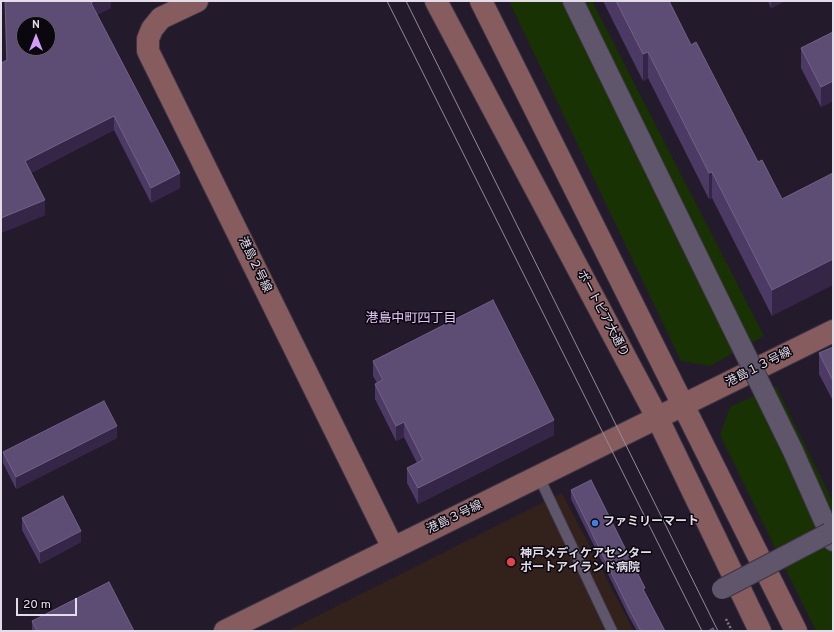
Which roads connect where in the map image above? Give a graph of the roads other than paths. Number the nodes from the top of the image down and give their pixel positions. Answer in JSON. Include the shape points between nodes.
{"nodes":[{"id":1,"x":197,"y":1,"type":"edge"},
{"id":2,"x":436,"y":1,"type":"edge"},
{"id":3,"x":481,"y":1,"type":"edge"},
{"id":4,"x":573,"y":1,"type":"edge"},
{"id":5,"x":833,"y":331,"type":"edge"},
{"id":6,"x":684,"y":406,"type":"junction"},
{"id":7,"x":658,"y":419,"type":"junction"},
{"id":8,"x":539,"y":477,"type":"junction"},
{"id":9,"x":831,"y":537,"type":"edge"},
{"id":10,"x":393,"y":548,"type":"junction"},
{"id":11,"x":722,"y":589,"type":"dead end"},
{"id":12,"x":225,"y":631,"type":"edge"},
{"id":13,"x":612,"y":631,"type":"edge"},
{"id":14,"x":760,"y":631,"type":"edge"},
{"id":15,"x":796,"y":631,"type":"edge"}],
"edges":[{"from":1,"to":10,"type":"street","name":"港島２号線","via":[[161,18],[148,39],[148,51]]},
{"from":2,"to":7,"type":"street","name":"ポートピア大通り"},
{"from":3,"to":6,"type":"street"},
{"from":4,"to":9,"type":"street","bridge":true,"via":[[793,451]]},
{"from":5,"to":6,"type":"street","name":"港島１３号線"},
{"from":6,"to":7,"type":"street","name":"港島３号線"},
{"from":6,"to":15,"type":"street"},
{"from":7,"to":8,"type":"street","name":"港島３号線"},
{"from":7,"to":14,"type":"street","name":"ポートピア大通り"},
{"from":8,"to":10,"type":"street","name":"港島３号線"},
{"from":8,"to":13,"type":"lane"},
{"from":9,"to":11,"type":"street","bridge":true},
{"from":10,"to":12,"type":"street","name":"港島３号線"}]}
